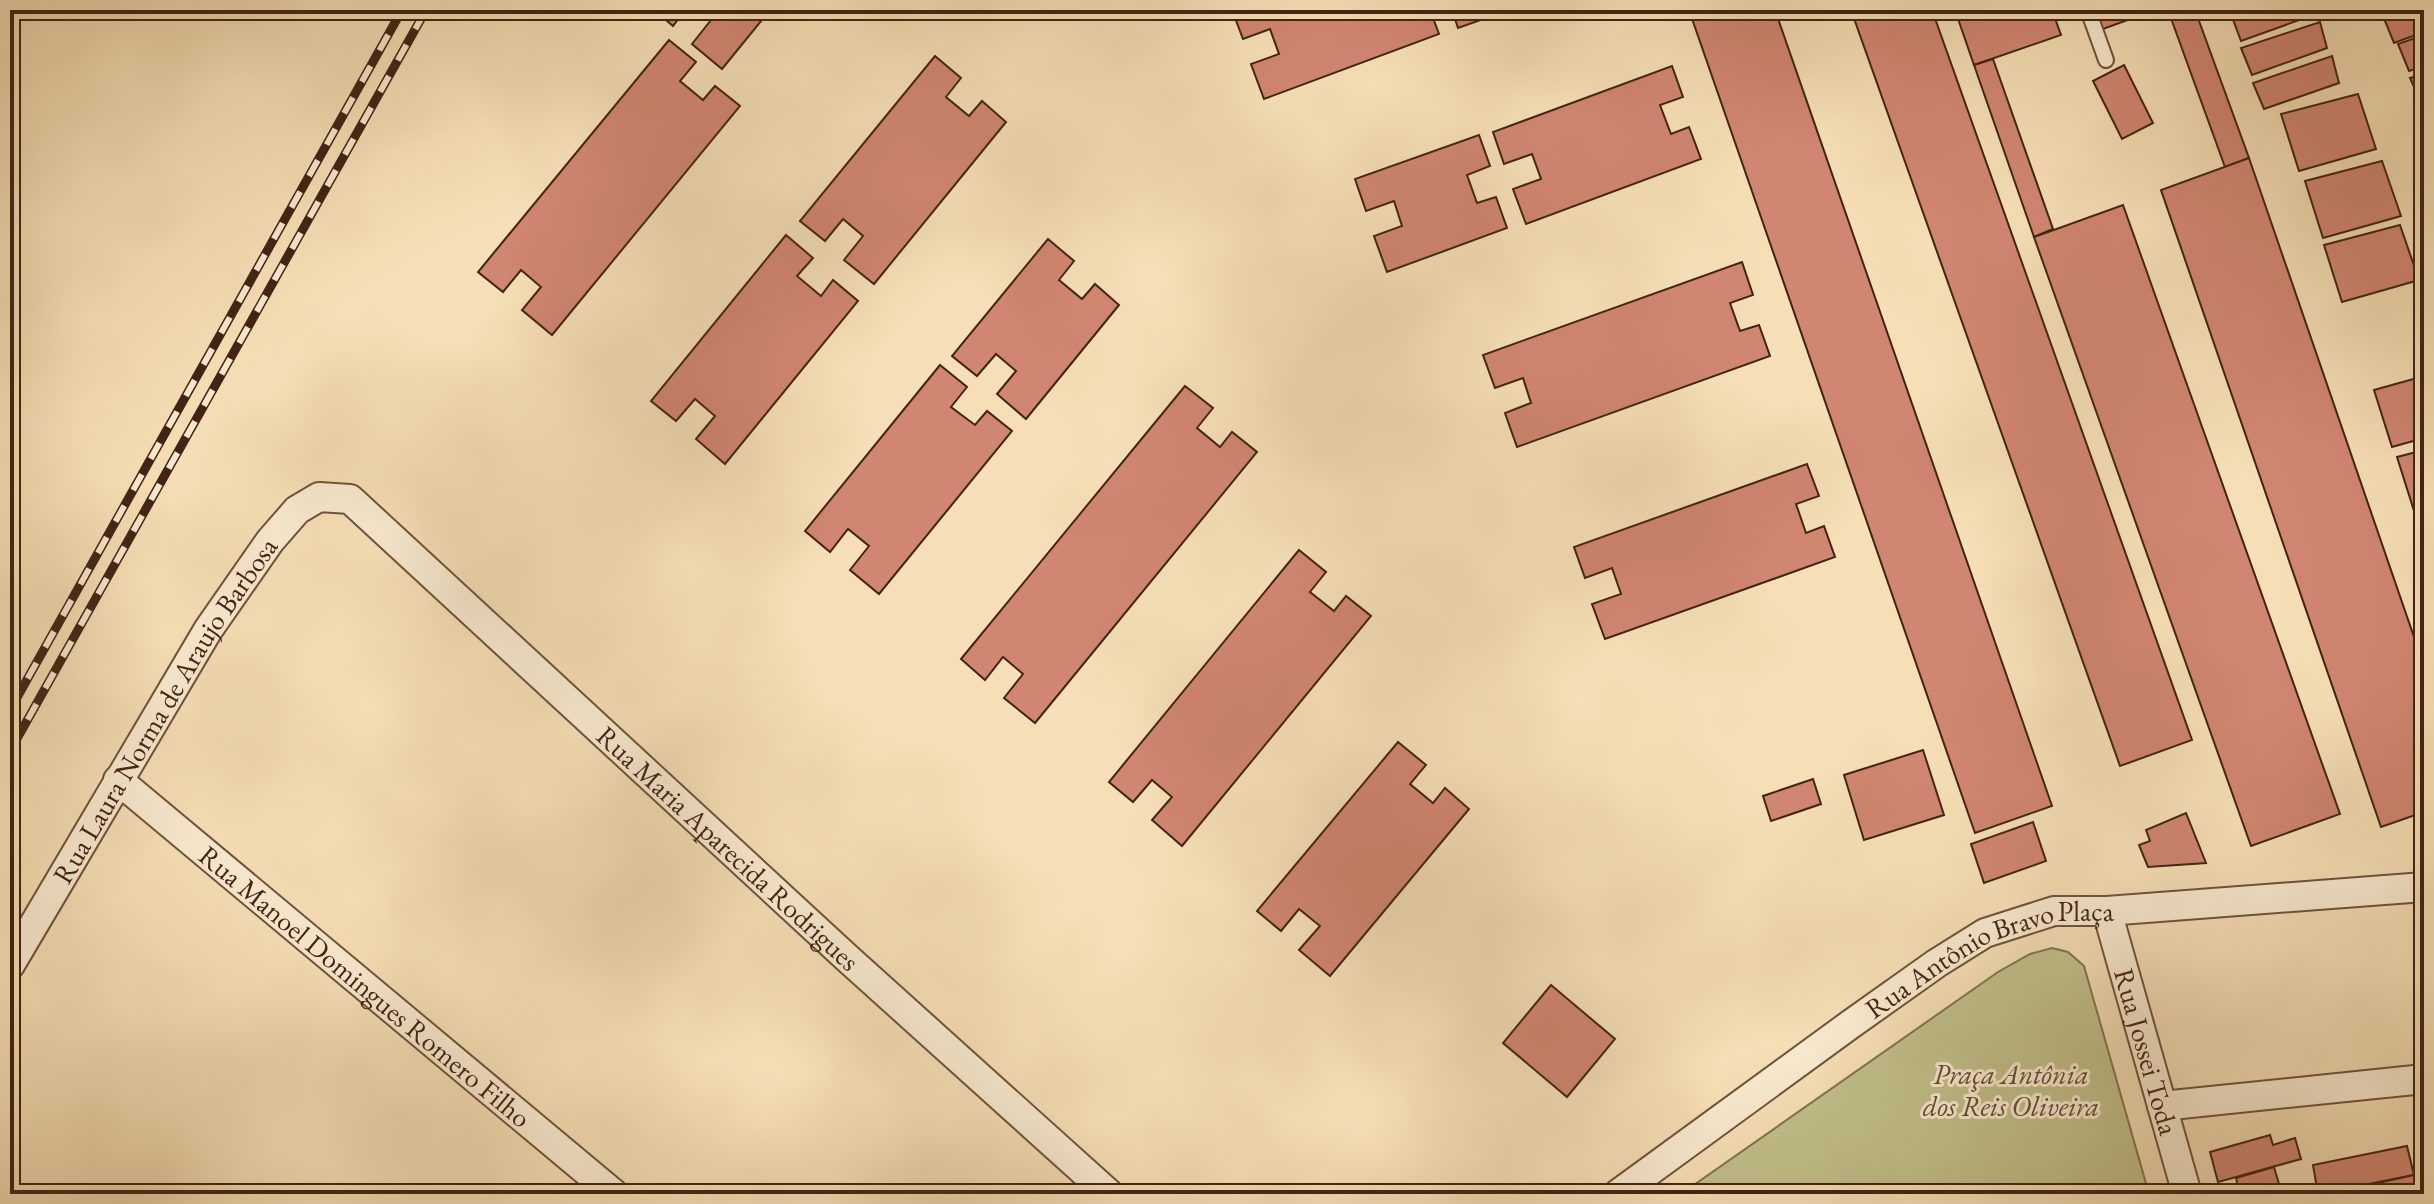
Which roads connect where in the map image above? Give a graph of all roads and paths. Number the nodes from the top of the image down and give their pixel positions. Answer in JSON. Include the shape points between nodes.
{"nodes":[{"id":1,"x":2088,"y":10,"type":"edge"},
{"id":2,"x":2106,"y":60,"type":"dead end"},
{"id":3,"x":350,"y":499,"type":"joint"},
{"id":4,"x":118,"y":780,"type":"junction"},
{"id":5,"x":2424,"y":887,"type":"edge"},
{"id":6,"x":2107,"y":911,"type":"junction"},
{"id":7,"x":10,"y":965,"type":"edge"},
{"id":8,"x":2424,"y":1079,"type":"edge"},
{"id":9,"x":2162,"y":1106,"type":"junction"},
{"id":10,"x":614,"y":1194,"type":"edge"},
{"id":11,"x":1109,"y":1194,"type":"edge"},
{"id":12,"x":1618,"y":1194,"type":"edge"},
{"id":13,"x":2187,"y":1194,"type":"edge"}],
"edges":[{"from":1,"to":2,"type":"lane"},
{"from":3,"to":4,"type":"street","name":"Rua Laura Norma de Araujo Barbosa","via":[[319,497],[297,510],[270,541],[208,630]]},
{"from":3,"to":11,"type":"street","name":"Rua Maria Aparecida Rodrigues"},
{"from":4,"to":7,"type":"street","name":"Rua Laura Norma de Araujo Barbosa"},
{"from":4,"to":10,"type":"street","name":"Rua Manoel Domingues Romero Filho"},
{"from":5,"to":6,"type":"street","name":"Rua Antônio Bravo Plaça"},
{"from":6,"to":9,"type":"street","name":"Rua Jossei Toda"},
{"from":6,"to":12,"type":"street","name":"Rua Antônio Bravo Plaça","via":[[2054,911],[1985,933]]},
{"from":8,"to":9,"type":"street"},
{"from":9,"to":13,"type":"street","name":"Rua Jossei Toda"}]}
